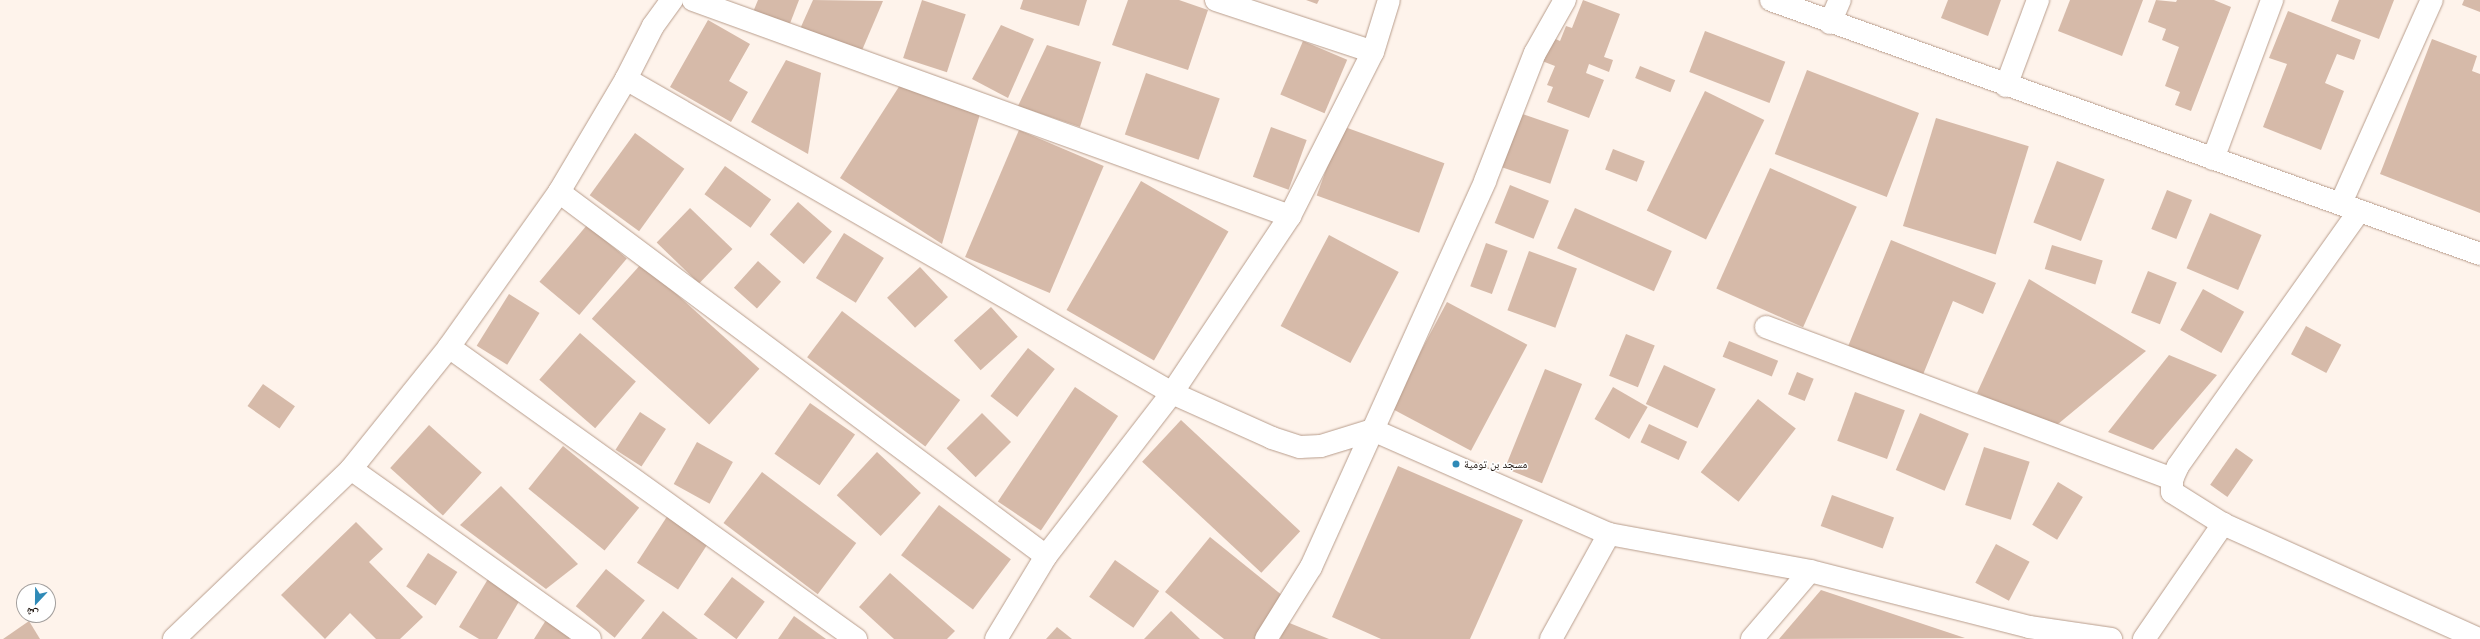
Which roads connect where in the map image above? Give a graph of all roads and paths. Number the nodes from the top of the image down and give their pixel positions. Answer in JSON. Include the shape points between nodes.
{"nodes":[{"id":1,"x":672,"y":0,"type":"edge"},
{"id":2,"x":694,"y":0,"type":"edge"},
{"id":3,"x":1216,"y":0,"type":"edge"},
{"id":4,"x":1389,"y":0,"type":"edge"},
{"id":5,"x":1565,"y":0,"type":"edge"},
{"id":6,"x":1771,"y":0,"type":"edge"},
{"id":7,"x":1840,"y":0,"type":"edge"},
{"id":8,"x":2038,"y":0,"type":"edge"},
{"id":9,"x":2272,"y":0,"type":"edge"},
{"id":10,"x":2432,"y":0,"type":"edge"},
{"id":11,"x":1830,"y":22,"type":"junction"},
{"id":12,"x":1373,"y":52,"type":"junction"},
{"id":13,"x":626,"y":79,"type":"junction"},
{"id":14,"x":2006,"y":86,"type":"junction"},
{"id":15,"x":2213,"y":159,"type":"junction"},
{"id":16,"x":559,"y":192,"type":"junction"},
{"id":17,"x":2350,"y":207,"type":"junction"},
{"id":18,"x":1290,"y":216,"type":"junction"},
{"id":19,"x":2480,"y":254,"type":"edge"},
{"id":20,"x":1766,"y":327,"type":"dead end"},
{"id":21,"x":449,"y":347,"type":"junction"},
{"id":22,"x":1172,"y":393,"type":"junction"},
{"id":23,"x":1374,"y":430,"type":"junction"},
{"id":24,"x":351,"y":468,"type":"junction"},
{"id":25,"x":2172,"y":479,"type":"junction"},
{"id":26,"x":2223,"y":524,"type":"junction"},
{"id":27,"x":1609,"y":534,"type":"junction"},
{"id":28,"x":1046,"y":556,"type":"junction"},
{"id":29,"x":1810,"y":571,"type":"junction"},
{"id":30,"x":2024,"y":633,"type":"edge"},
{"id":31,"x":174,"y":639,"type":"edge"},
{"id":32,"x":590,"y":639,"type":"edge"},
{"id":33,"x":856,"y":639,"type":"edge"},
{"id":34,"x":996,"y":639,"type":"edge"},
{"id":35,"x":1266,"y":639,"type":"edge"},
{"id":36,"x":1551,"y":639,"type":"edge"},
{"id":37,"x":1752,"y":639,"type":"edge"},
{"id":38,"x":2112,"y":639,"type":"edge"},
{"id":39,"x":2144,"y":639,"type":"edge"},
{"id":40,"x":2479,"y":639,"type":"edge"}],
"edges":[{"from":1,"to":13,"type":"street","via":[[653,26]]},
{"from":2,"to":18,"type":"street"},
{"from":3,"to":12,"type":"street"},
{"from":4,"to":12,"type":"street"},
{"from":5,"to":23,"type":"street","via":[[1535,53],[1485,181]]},
{"from":6,"to":11,"type":"street"},
{"from":7,"to":11,"type":"street"},
{"from":8,"to":14,"type":"street"},
{"from":9,"to":15,"type":"street"},
{"from":10,"to":17,"type":"street"},
{"from":11,"to":14,"type":"street"},
{"from":12,"to":18,"type":"street"},
{"from":13,"to":16,"type":"street"},
{"from":13,"to":22,"type":"street"},
{"from":14,"to":15,"type":"street"},
{"from":15,"to":17,"type":"street"},
{"from":16,"to":21,"type":"street"},
{"from":16,"to":28,"type":"street"},
{"from":17,"to":19,"type":"street"},
{"from":17,"to":25,"type":"street","via":[[2178,466]]},
{"from":18,"to":22,"type":"street"},
{"from":20,"to":25,"type":"street","via":[[1993,414],[2090,446]]},
{"from":21,"to":24,"type":"street"},
{"from":21,"to":33,"type":"street"},
{"from":22,"to":23,"type":"street","via":[[1272,438],[1300,447],[1321,446]]},
{"from":22,"to":28,"type":"street"},
{"from":23,"to":27,"type":"street"},
{"from":23,"to":35,"type":"street","via":[[1311,567]]},
{"from":24,"to":31,"type":"street"},
{"from":24,"to":32,"type":"street"},
{"from":25,"to":26,"type":"street","via":[[2172,492]]},
{"from":26,"to":39,"type":"street"},
{"from":26,"to":40,"type":"street"},
{"from":27,"to":29,"type":"street"},
{"from":27,"to":36,"type":"street"},
{"from":28,"to":34,"type":"street"},
{"from":29,"to":30,"type":"street"},
{"from":29,"to":37,"type":"street"},
{"from":30,"to":38,"type":"street"}]}
